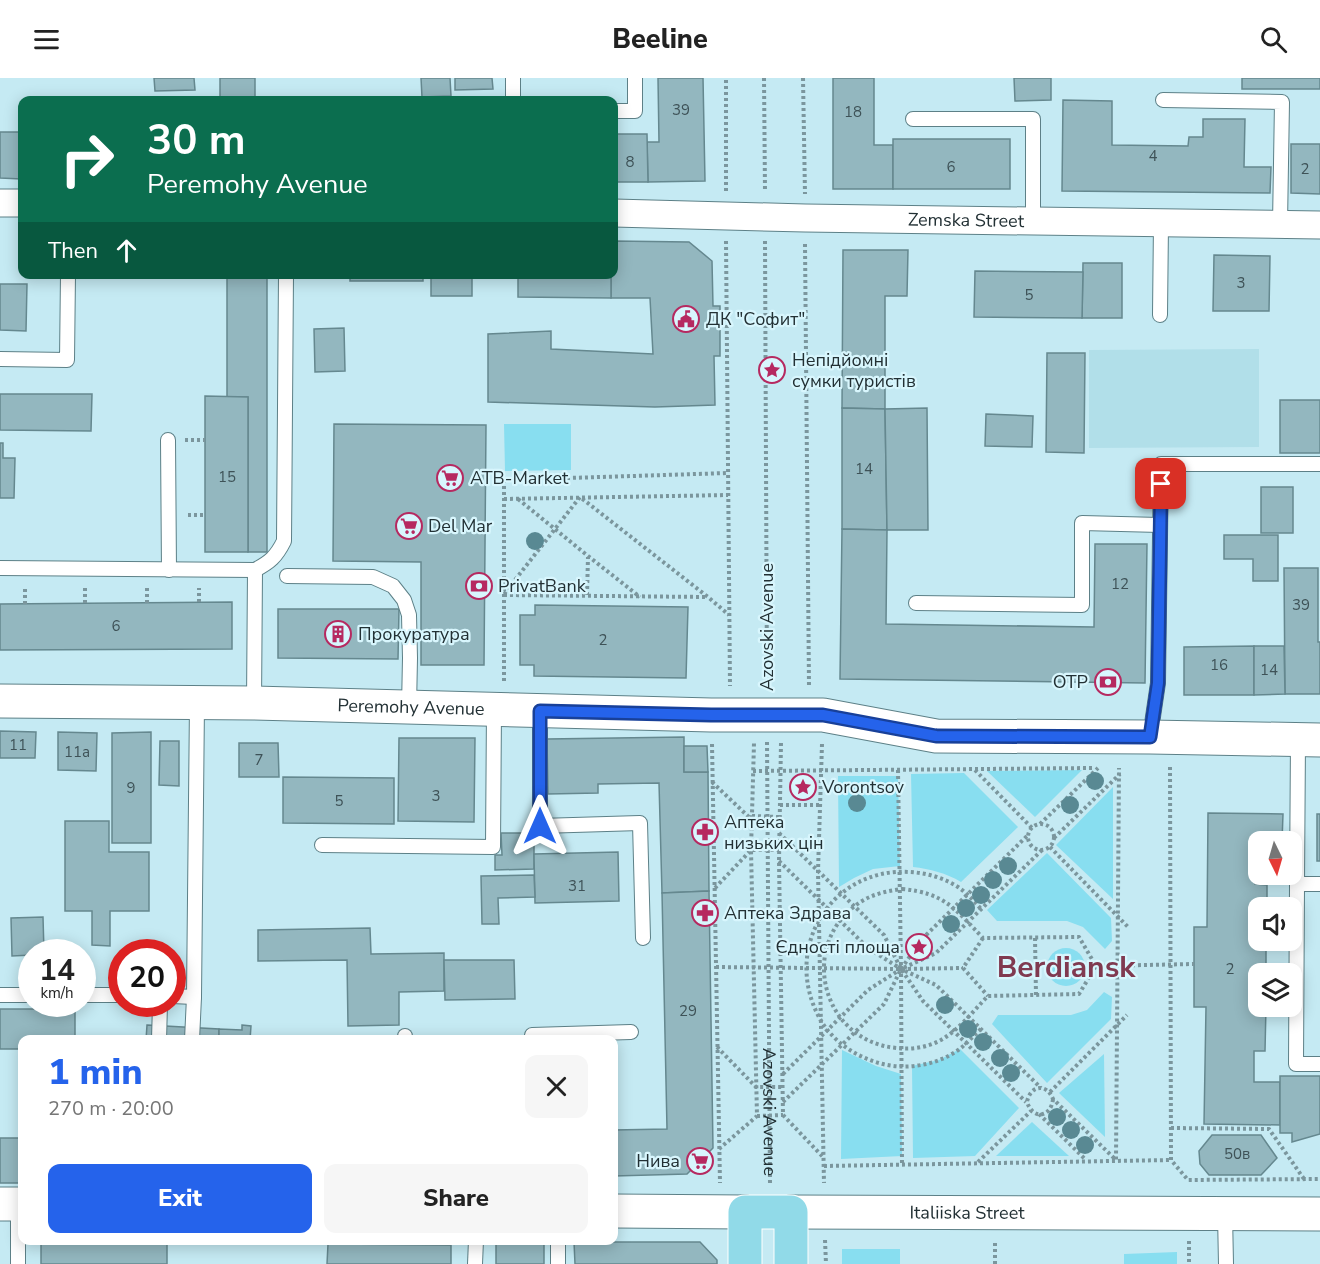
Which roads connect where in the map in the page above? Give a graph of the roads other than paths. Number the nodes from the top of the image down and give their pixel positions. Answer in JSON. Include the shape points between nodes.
{"nodes":[{"id":1,"x":513,"y":78,"type":"edge"},
{"id":2,"x":635,"y":78,"type":"edge"},
{"id":3,"x":513,"y":96,"type":"edge"},
{"id":4,"x":1163,"y":100,"type":"dead end"},
{"id":5,"x":618,"y":111,"type":"edge"},
{"id":6,"x":913,"y":119,"type":"dead end"},
{"id":7,"x":0,"y":203,"type":"edge"},
{"id":8,"x":18,"y":203,"type":"edge"},
{"id":9,"x":618,"y":213,"type":"edge"},
{"id":10,"x":1033,"y":221,"type":"junction"},
{"id":11,"x":1161,"y":223,"type":"junction"},
{"id":12,"x":1280,"y":224,"type":"junction"},
{"id":13,"x":1320,"y":225,"type":"edge"},
{"id":14,"x":68,"y":279,"type":"edge"},
{"id":15,"x":286,"y":279,"type":"edge"},
{"id":16,"x":1160,"y":315,"type":"dead end"},
{"id":17,"x":0,"y":359,"type":"edge"},
{"id":18,"x":168,"y":440,"type":"dead end"},
{"id":19,"x":1320,"y":464,"type":"edge"},
{"id":20,"x":1160,"y":525,"type":"junction"},
{"id":21,"x":0,"y":568,"type":"edge"},
{"id":22,"x":169,"y":570,"type":"junction"},
{"id":23,"x":255,"y":570,"type":"junction"},
{"id":24,"x":286,"y":576,"type":"dead end"},
{"id":25,"x":916,"y":603,"type":"dead end"},
{"id":26,"x":0,"y":701,"type":"edge"},
{"id":27,"x":196,"y":703,"type":"junction"},
{"id":28,"x":254,"y":704,"type":"junction"},
{"id":29,"x":410,"y":707,"type":"junction"},
{"id":30,"x":499,"y":710,"type":"junction"},
{"id":31,"x":540,"y":711,"type":"junction"},
{"id":32,"x":1309,"y":740,"type":"edge"},
{"id":33,"x":1155,"y":752,"type":"junction"},
{"id":34,"x":1301,"y":831,"type":"edge"},
{"id":35,"x":322,"y":845,"type":"dead end"},
{"id":36,"x":1302,"y":884,"type":"edge"},
{"id":37,"x":1320,"y":884,"type":"edge"},
{"id":38,"x":1297,"y":885,"type":"edge"},
{"id":39,"x":642,"y":938,"type":"dead end"},
{"id":40,"x":18,"y":995,"type":"edge"},
{"id":41,"x":0,"y":996,"type":"edge"},
{"id":42,"x":186,"y":997,"type":"edge"},
{"id":43,"x":194,"y":997,"type":"junction"},
{"id":44,"x":160,"y":1017,"type":"edge"},
{"id":45,"x":631,"y":1032,"type":"dead end"},
{"id":46,"x":159,"y":1035,"type":"edge"},
{"id":47,"x":192,"y":1035,"type":"edge"},
{"id":48,"x":532,"y":1035,"type":"edge"},
{"id":49,"x":1320,"y":1064,"type":"edge"},
{"id":50,"x":13,"y":1204,"type":"edge"},
{"id":51,"x":618,"y":1211,"type":"edge"},
{"id":52,"x":757,"y":1212,"type":"junction"},
{"id":53,"x":1225,"y":1214,"type":"junction"},
{"id":54,"x":1320,"y":1214,"type":"edge"},
{"id":55,"x":476,"y":1245,"type":"edge"},
{"id":56,"x":558,"y":1245,"type":"edge"},
{"id":57,"x":18,"y":1264,"type":"edge"},
{"id":58,"x":476,"y":1264,"type":"edge"},
{"id":59,"x":558,"y":1264,"type":"edge"},
{"id":60,"x":745,"y":1264,"type":"edge"},
{"id":61,"x":791,"y":1264,"type":"edge"},
{"id":62,"x":1226,"y":1264,"type":"edge"}],
"edges":[{"from":1,"to":3,"type":"lane"},
{"from":2,"to":5,"type":"lane","via":[[635,111]]},
{"from":4,"to":12,"type":"lane","via":[[1282,102]]},
{"from":6,"to":10,"type":"lane","via":[[1033,119]]},
{"from":7,"to":8,"type":"street"},
{"from":9,"to":10,"type":"street","name":"Zemska Street"},
{"from":10,"to":11,"type":"street","name":"Zemska Street"},
{"from":11,"to":12,"type":"street","name":"Zemska Street"},
{"from":11,"to":16,"type":"lane"},
{"from":12,"to":13,"type":"street","name":"Zemska Street"},
{"from":14,"to":17,"type":"lane","via":[[67,360]]},
{"from":15,"to":23,"type":"lane","via":[[284,541],[269,562]]},
{"from":18,"to":22,"type":"lane"},
{"from":19,"to":20,"type":"lane","via":[[1161,464]]},
{"from":20,"to":25,"type":"lane","via":[[1082,523],[1082,605]]},
{"from":20,"to":33,"type":"lane"},
{"from":21,"to":22,"type":"lane"},
{"from":22,"to":23,"type":"lane"},
{"from":23,"to":28,"type":"lane"},
{"from":24,"to":29,"type":"lane","via":[[374,577],[393,586],[409,615]]},
{"from":26,"to":27,"type":"street","name":"Peremohy Avenue"},
{"from":27,"to":28,"type":"street","name":"Peremohy Avenue"},
{"from":27,"to":43,"type":"lane"},
{"from":28,"to":29,"type":"street","name":"Peremohy Avenue"},
{"from":29,"to":30,"type":"street","name":"Peremohy Avenue"},
{"from":30,"to":31,"type":"street","name":"Peremohy Avenue"},
{"from":30,"to":35,"type":"lane","via":[[493,847]]},
{"from":31,"to":33,"type":"street","name":"Peremohy Avenue","via":[[823,715],[936,736]]},
{"from":31,"to":39,"type":"lane","via":[[540,826],[639,823]]},
{"from":32,"to":33,"type":"street","name":"Peremohy Avenue"},
{"from":32,"to":34,"type":"lane"},
{"from":36,"to":37,"type":"lane"},
{"from":38,"to":49,"type":"lane","via":[[1296,1064]]},
{"from":40,"to":41,"type":"lane"},
{"from":42,"to":43,"type":"lane"},
{"from":43,"to":47,"type":"lane"},
{"from":44,"to":46,"type":"lane"},
{"from":45,"to":48,"type":"lane"},
{"from":50,"to":57,"type":"lane"},
{"from":51,"to":52,"type":"street","name":"Italiiska Street"},
{"from":52,"to":53,"type":"street","name":"Italiiska Street"},
{"from":52,"to":60,"type":"main road"},
{"from":52,"to":61,"type":"main road"},
{"from":53,"to":54,"type":"street","name":"Italiiska Street"},
{"from":53,"to":62,"type":"lane"},
{"from":55,"to":58,"type":"lane"},
{"from":56,"to":59,"type":"lane"}]}
